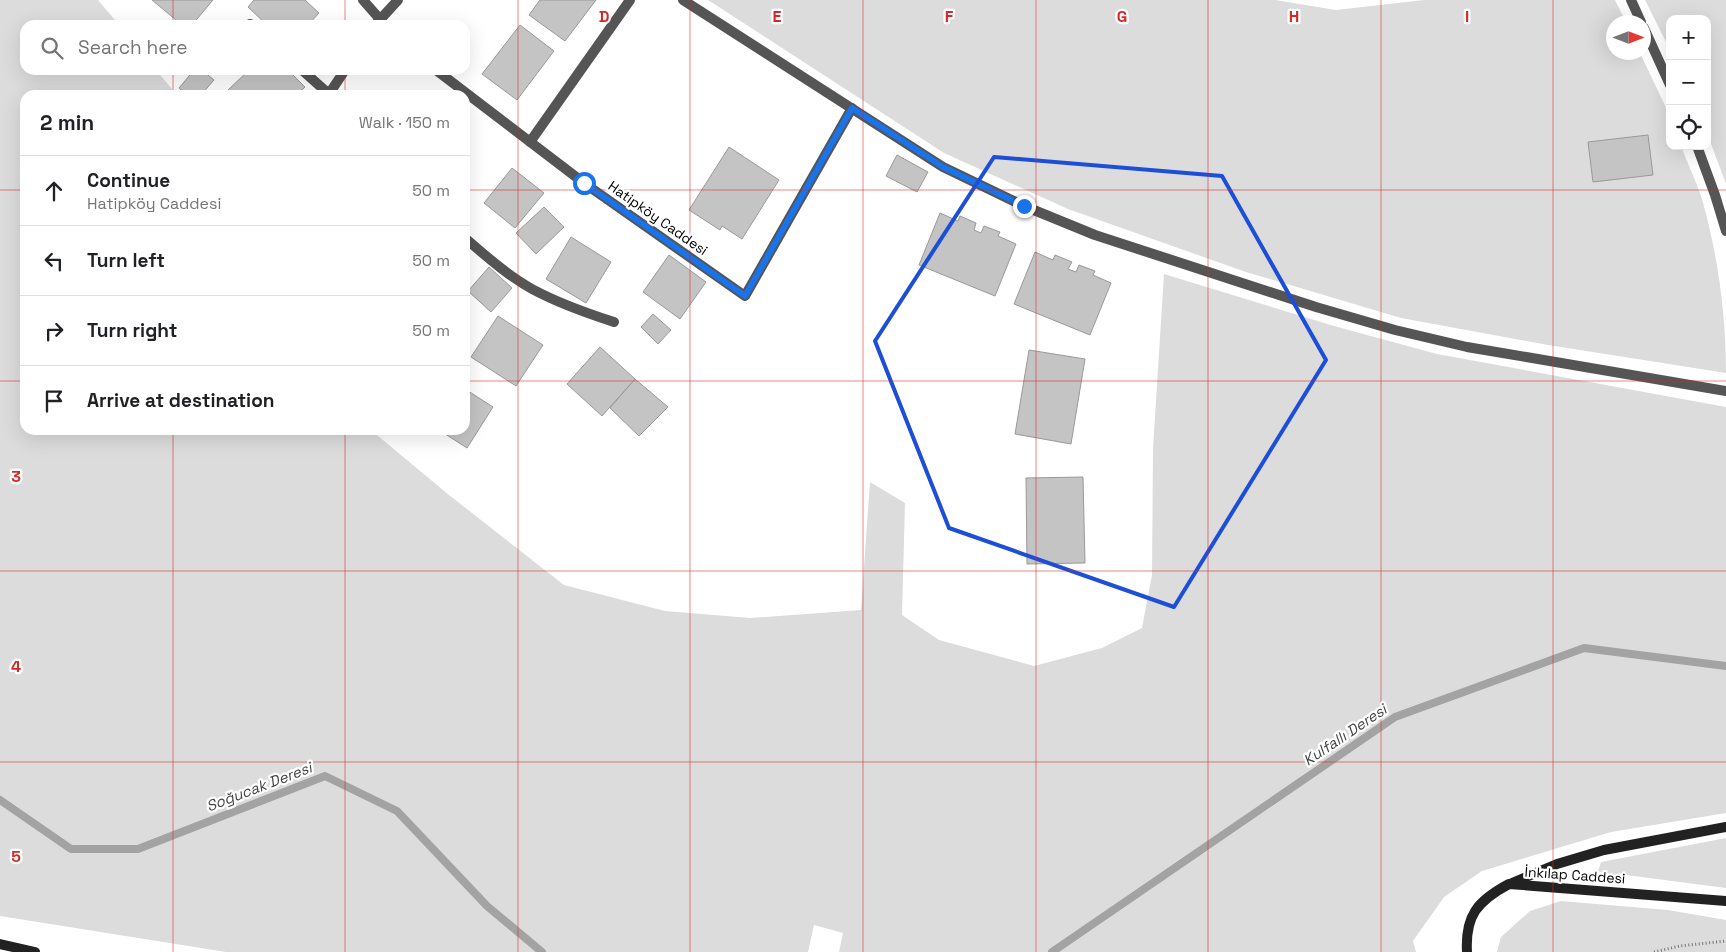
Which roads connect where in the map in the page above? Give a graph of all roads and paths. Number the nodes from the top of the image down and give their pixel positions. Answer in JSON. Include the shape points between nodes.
{"nodes":[{"id":1,"x":363,"y":0,"type":"edge"},
{"id":2,"x":398,"y":0,"type":"edge"},
{"id":3,"x":630,"y":0,"type":"edge"},
{"id":4,"x":683,"y":0,"type":"edge"},
{"id":5,"x":1631,"y":0,"type":"edge"},
{"id":6,"x":1638,"y":15,"type":"edge"},
{"id":7,"x":378,"y":20,"type":"edge"},
{"id":8,"x":382,"y":20,"type":"edge"},
{"id":9,"x":1651,"y":43,"type":"edge"},
{"id":10,"x":308,"y":75,"type":"edge"},
{"id":11,"x":342,"y":75,"type":"edge"},
{"id":12,"x":443,"y":75,"type":"edge"},
{"id":13,"x":1666,"y":76,"type":"edge"},
{"id":14,"x":325,"y":90,"type":"edge"},
{"id":15,"x":332,"y":90,"type":"edge"},
{"id":16,"x":462,"y":90,"type":"edge"},
{"id":17,"x":470,"y":96,"type":"edge"},
{"id":18,"x":852,"y":108,"type":"junction"},
{"id":19,"x":530,"y":142,"type":"junction"},
{"id":20,"x":1698,"y":150,"type":"edge"},
{"id":21,"x":1726,"y":231,"type":"edge"},
{"id":22,"x":470,"y":242,"type":"edge"},
{"id":23,"x":614,"y":322,"type":"dead end"},
{"id":24,"x":1726,"y":391,"type":"edge"},
{"id":25,"x":1726,"y":827,"type":"edge"},
{"id":26,"x":1508,"y":884,"type":"junction"},
{"id":27,"x":1726,"y":901,"type":"edge"},
{"id":28,"x":1726,"y":941,"type":"edge"},
{"id":29,"x":0,"y":944,"type":"edge"},
{"id":30,"x":35,"y":952,"type":"edge"},
{"id":31,"x":1467,"y":952,"type":"edge"},
{"id":32,"x":1654,"y":952,"type":"edge"}],
"edges":[{"from":1,"to":7,"type":"street"},
{"from":2,"to":8,"type":"street"},
{"from":3,"to":19,"type":"street"},
{"from":4,"to":18,"type":"street"},
{"from":5,"to":6,"type":"street"},
{"from":9,"to":13,"type":"street"},
{"from":10,"to":14,"type":"street"},
{"from":11,"to":15,"type":"street"},
{"from":12,"to":16,"type":"street","name":"Hatipköy Caddesi"},
{"from":17,"to":19,"type":"street","name":"Hatipköy Caddesi"},
{"from":18,"to":19,"type":"street","name":"Hatipköy Caddesi","via":[[745,296]]},
{"from":18,"to":24,"type":"street","via":[[943,167],[1024,206],[1185,266],[1395,330],[1467,347]]},
{"from":20,"to":21,"type":"street"},
{"from":22,"to":23,"type":"street","via":[[532,289],[572,308]]},
{"from":25,"to":26,"type":"street","via":[[1604,850]]},
{"from":26,"to":27,"type":"street","name":"İnkılap Caddesi"},
{"from":26,"to":31,"type":"street","name":"İnkılap Caddesi","via":[[1479,905],[1466,935]]},
{"from":28,"to":32,"type":"path"},
{"from":29,"to":30,"type":"street"}]}
